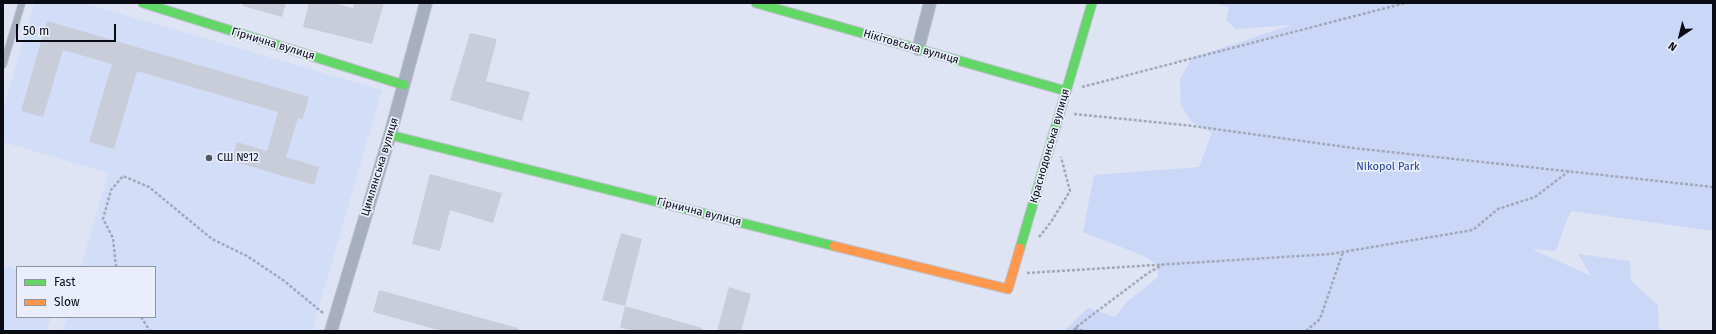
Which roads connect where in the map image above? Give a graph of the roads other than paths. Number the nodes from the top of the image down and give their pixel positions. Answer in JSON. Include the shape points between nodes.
{"nodes":[{"id":1,"x":22,"y":3,"type":"edge"},
{"id":2,"x":143,"y":3,"type":"edge"},
{"id":3,"x":426,"y":3,"type":"edge"},
{"id":4,"x":756,"y":3,"type":"edge"},
{"id":5,"x":930,"y":3,"type":"edge"},
{"id":6,"x":1092,"y":3,"type":"edge"},
{"id":7,"x":918,"y":49,"type":"junction"},
{"id":8,"x":3,"y":65,"type":"edge"},
{"id":9,"x":404,"y":85,"type":"junction"},
{"id":10,"x":1066,"y":91,"type":"junction"},
{"id":11,"x":390,"y":135,"type":"junction"},
{"id":12,"x":1008,"y":289,"type":"joint"},
{"id":13,"x":332,"y":326,"type":"edge"}],
"edges":[{"from":1,"to":8,"type":"lane"},
{"from":2,"to":9,"type":"street","name":"Гірнична вулиця"},
{"from":3,"to":9,"type":"street","name":"Цимлянська вулиця"},
{"from":4,"to":7,"type":"street","name":"Нікітовська вулиця"},
{"from":5,"to":7,"type":"street"},
{"from":6,"to":10,"type":"street","name":"Краснодонська вулиця"},
{"from":7,"to":10,"type":"street","name":"Нікітовська вулиця"},
{"from":9,"to":11,"type":"street","name":"Цимлянська вулиця"},
{"from":10,"to":12,"type":"street","name":"Краснодонська вулиця"},
{"from":11,"to":12,"type":"street","name":"Гірнична вулиця"},
{"from":11,"to":13,"type":"street","name":"Цимлянська вулиця"}]}
